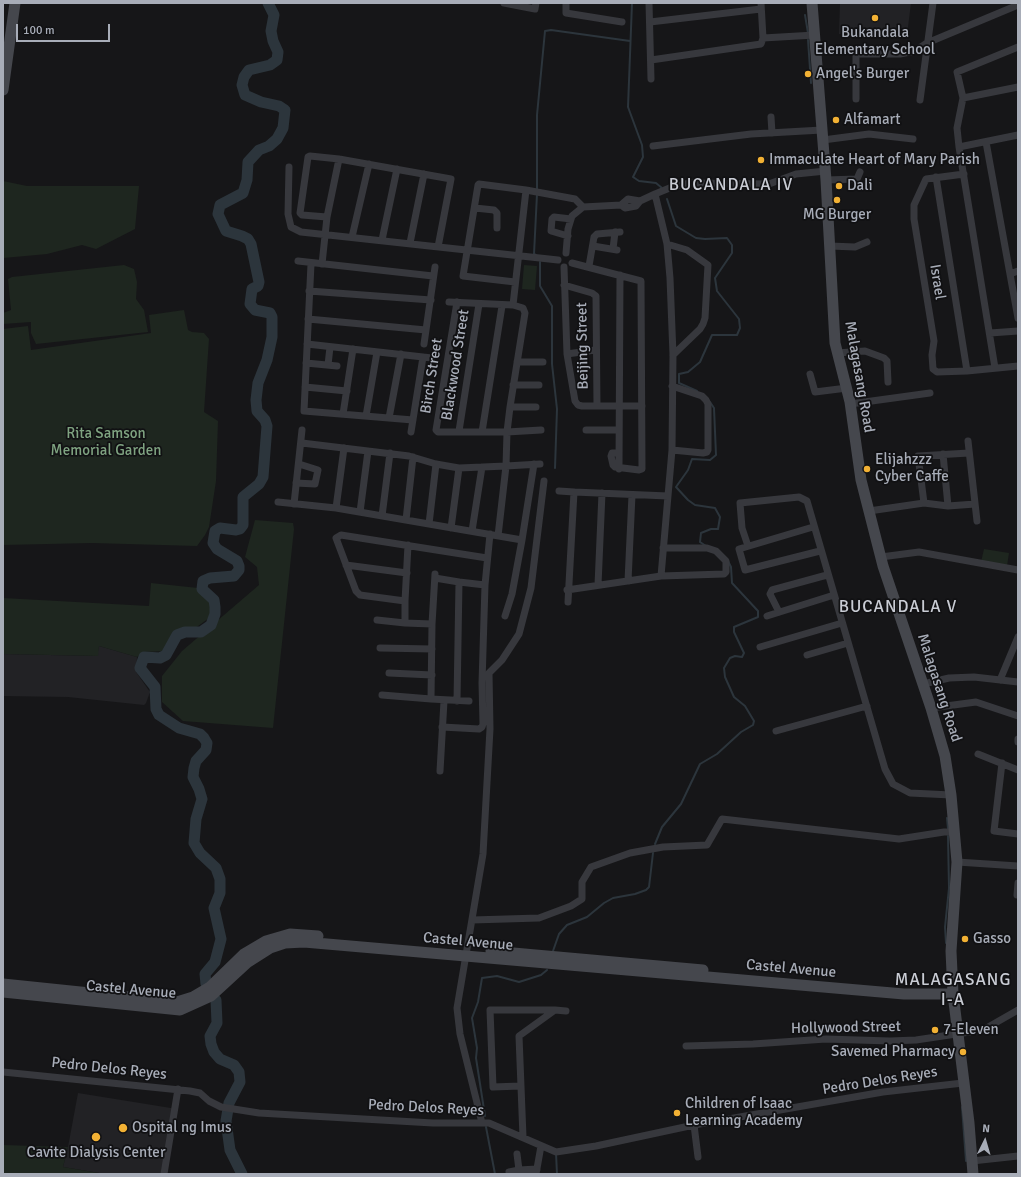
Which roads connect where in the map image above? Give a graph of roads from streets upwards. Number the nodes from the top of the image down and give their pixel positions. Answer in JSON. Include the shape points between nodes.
{"nodes":[{"id":1,"x":8,"y":3,"type":"edge"},
{"id":2,"x":15,"y":3,"type":"edge"},
{"id":3,"x":508,"y":3,"type":"edge"},
{"id":4,"x":536,"y":3,"type":"edge"},
{"id":5,"x":566,"y":3,"type":"edge"},
{"id":6,"x":649,"y":3,"type":"edge"},
{"id":7,"x":812,"y":3,"type":"edge"},
{"id":8,"x":933,"y":3,"type":"edge"},
{"id":9,"x":1018,"y":5,"type":"edge"},
{"id":10,"x":761,"y":6,"type":"edge"},
{"id":11,"x":622,"y":22,"type":"dead end"},
{"id":12,"x":650,"y":22,"type":"junction"},
{"id":13,"x":815,"y":35,"type":"junction"},
{"id":14,"x":763,"y":38,"type":"junction"},
{"id":15,"x":927,"y":43,"type":"junction"},
{"id":16,"x":5,"y":44,"type":"edge"},
{"id":17,"x":1018,"y":47,"type":"edge"},
{"id":18,"x":651,"y":60,"type":"junction"},
{"id":19,"x":651,"y":80,"type":"dead end"},
{"id":20,"x":1018,"y":87,"type":"edge"},
{"id":21,"x":3,"y":90,"type":"edge"},
{"id":22,"x":963,"y":98,"type":"junction"},
{"id":23,"x":856,"y":99,"type":"dead end"},
{"id":24,"x":920,"y":100,"type":"dead end"},
{"id":25,"x":771,"y":117,"type":"dead end"},
{"id":26,"x":772,"y":133,"type":"junction"},
{"id":27,"x":823,"y":135,"type":"junction"},
{"id":28,"x":1018,"y":135,"type":"edge"},
{"id":29,"x":913,"y":139,"type":"dead end"},
{"id":30,"x":986,"y":142,"type":"junction"},
{"id":31,"x":653,"y":146,"type":"dead end"},
{"id":32,"x":959,"y":146,"type":"junction"},
{"id":33,"x":339,"y":159,"type":"junction"},
{"id":34,"x":369,"y":164,"type":"junction"},
{"id":35,"x":288,"y":167,"type":"dead end"},
{"id":36,"x":396,"y":169,"type":"junction"},
{"id":37,"x":860,"y":172,"type":"dead end"},
{"id":38,"x":424,"y":174,"type":"junction"},
{"id":39,"x":964,"y":174,"type":"junction"},
{"id":40,"x":826,"y":175,"type":"junction"},
{"id":41,"x":936,"y":177,"type":"junction"},
{"id":42,"x":526,"y":190,"type":"junction"},
{"id":43,"x":655,"y":194,"type":"junction"},
{"id":44,"x":583,"y":207,"type":"junction"},
{"id":45,"x":475,"y":208,"type":"junction"},
{"id":46,"x":327,"y":217,"type":"junction"},
{"id":47,"x":571,"y":219,"type":"junction"},
{"id":48,"x":497,"y":228,"type":"dead end"},
{"id":49,"x":324,"y":234,"type":"junction"},
{"id":50,"x":568,"y":236,"type":"junction"},
{"id":51,"x":352,"y":237,"type":"junction"},
{"id":52,"x":382,"y":240,"type":"junction"},
{"id":53,"x":867,"y":242,"type":"dead end"},
{"id":54,"x":410,"y":243,"type":"junction"},
{"id":55,"x":667,"y":244,"type":"junction"},
{"id":56,"x":592,"y":246,"type":"junction"},
{"id":57,"x":830,"y":246,"type":"junction"},
{"id":58,"x":438,"y":247,"type":"junction"},
{"id":59,"x":468,"y":251,"type":"junction"},
{"id":60,"x":566,"y":253,"type":"junction"},
{"id":61,"x":519,"y":256,"type":"junction"},
{"id":62,"x":558,"y":260,"type":"junction"},
{"id":63,"x":298,"y":261,"type":"dead end"},
{"id":64,"x":572,"y":262,"type":"junction"},
{"id":65,"x":311,"y":264,"type":"junction"},
{"id":66,"x":322,"y":264,"type":"junction"},
{"id":67,"x":589,"y":266,"type":"junction"},
{"id":68,"x":435,"y":267,"type":"dead end"},
{"id":69,"x":564,"y":267,"type":"junction"},
{"id":70,"x":1018,"y":271,"type":"edge"},
{"id":71,"x":620,"y":274,"type":"junction"},
{"id":72,"x":1010,"y":274,"type":"junction"},
{"id":73,"x":433,"y":276,"type":"junction"},
{"id":74,"x":516,"y":282,"type":"junction"},
{"id":75,"x":564,"y":285,"type":"junction"},
{"id":76,"x":309,"y":291,"type":"junction"},
{"id":77,"x":431,"y":300,"type":"junction"},
{"id":78,"x":479,"y":304,"type":"junction"},
{"id":79,"x":513,"y":305,"type":"junction"},
{"id":80,"x":502,"y":306,"type":"junction"},
{"id":81,"x":1018,"y":318,"type":"edge"},
{"id":82,"x":308,"y":319,"type":"junction"},
{"id":83,"x":426,"y":330,"type":"junction"},
{"id":84,"x":1018,"y":331,"type":"edge"},
{"id":85,"x":990,"y":333,"type":"junction"},
{"id":86,"x":307,"y":344,"type":"junction"},
{"id":87,"x":424,"y":344,"type":"dead end"},
{"id":88,"x":330,"y":347,"type":"junction"},
{"id":89,"x":353,"y":349,"type":"junction"},
{"id":90,"x":595,"y":350,"type":"junction"},
{"id":91,"x":377,"y":352,"type":"junction"},
{"id":92,"x":837,"y":353,"type":"junction"},
{"id":93,"x":401,"y":354,"type":"junction"},
{"id":94,"x":567,"y":354,"type":"junction"},
{"id":95,"x":672,"y":355,"type":"junction"},
{"id":96,"x":424,"y":357,"type":"junction"},
{"id":97,"x":432,"y":358,"type":"dead end"},
{"id":98,"x":517,"y":362,"type":"junction"},
{"id":99,"x":543,"y":362,"type":"dead end"},
{"id":100,"x":306,"y":363,"type":"junction"},
{"id":101,"x":328,"y":365,"type":"junction"},
{"id":102,"x":337,"y":366,"type":"dead end"},
{"id":103,"x":1018,"y":366,"type":"edge"},
{"id":104,"x":995,"y":368,"type":"junction"},
{"id":105,"x":967,"y":371,"type":"junction"},
{"id":106,"x":810,"y":374,"type":"dead end"},
{"id":107,"x":888,"y":382,"type":"dead end"},
{"id":108,"x":513,"y":385,"type":"junction"},
{"id":109,"x":540,"y":385,"type":"dead end"},
{"id":110,"x":672,"y":386,"type":"junction"},
{"id":111,"x":305,"y":388,"type":"junction"},
{"id":112,"x":847,"y":388,"type":"junction"},
{"id":113,"x":347,"y":391,"type":"junction"},
{"id":114,"x":930,"y":393,"type":"dead end"},
{"id":115,"x":850,"y":404,"type":"junction"},
{"id":116,"x":510,"y":406,"type":"junction"},
{"id":117,"x":597,"y":406,"type":"junction"},
{"id":118,"x":619,"y":406,"type":"junction"},
{"id":119,"x":642,"y":406,"type":"junction"},
{"id":120,"x":536,"y":407,"type":"dead end"},
{"id":121,"x":343,"y":414,"type":"junction"},
{"id":122,"x":366,"y":416,"type":"junction"},
{"id":123,"x":389,"y":418,"type":"junction"},
{"id":124,"x":413,"y":420,"type":"junction"},
{"id":125,"x":302,"y":430,"type":"dead end"},
{"id":126,"x":541,"y":430,"type":"dead end"},
{"id":127,"x":586,"y":430,"type":"dead end"},
{"id":128,"x":619,"y":430,"type":"junction"},
{"id":129,"x":459,"y":431,"type":"junction"},
{"id":130,"x":411,"y":432,"type":"dead end"},
{"id":131,"x":482,"y":432,"type":"junction"},
{"id":132,"x":507,"y":432,"type":"junction"},
{"id":133,"x":968,"y":441,"type":"dead end"},
{"id":134,"x":302,"y":443,"type":"junction"},
{"id":135,"x":344,"y":448,"type":"junction"},
{"id":136,"x":368,"y":450,"type":"junction"},
{"id":137,"x":672,"y":450,"type":"junction"},
{"id":138,"x":390,"y":453,"type":"junction"},
{"id":139,"x":969,"y":453,"type":"junction"},
{"id":140,"x":944,"y":454,"type":"junction"},
{"id":141,"x":413,"y":457,"type":"junction"},
{"id":142,"x":299,"y":464,"type":"junction"},
{"id":143,"x":436,"y":464,"type":"junction"},
{"id":144,"x":506,"y":466,"type":"junction"},
{"id":145,"x":482,"y":467,"type":"junction"},
{"id":146,"x":459,"y":468,"type":"junction"},
{"id":147,"x":544,"y":481,"type":"dead end"},
{"id":148,"x":296,"y":483,"type":"junction"},
{"id":149,"x":559,"y":491,"type":"dead end"},
{"id":150,"x":574,"y":492,"type":"junction"},
{"id":151,"x":602,"y":493,"type":"junction"},
{"id":152,"x":632,"y":495,"type":"junction"},
{"id":153,"x":668,"y":496,"type":"junction"},
{"id":154,"x":278,"y":502,"type":"dead end"},
{"id":155,"x":924,"y":503,"type":"junction"},
{"id":156,"x":294,"y":504,"type":"junction"},
{"id":157,"x":975,"y":504,"type":"junction"},
{"id":158,"x":948,"y":506,"type":"junction"},
{"id":159,"x":336,"y":508,"type":"junction"},
{"id":160,"x":869,"y":511,"type":"junction"},
{"id":161,"x":360,"y":512,"type":"junction"},
{"id":162,"x":382,"y":516,"type":"junction"},
{"id":163,"x":406,"y":520,"type":"junction"},
{"id":164,"x":977,"y":521,"type":"dead end"},
{"id":165,"x":429,"y":524,"type":"junction"},
{"id":166,"x":813,"y":527,"type":"junction"},
{"id":167,"x":451,"y":528,"type":"junction"},
{"id":168,"x":472,"y":532,"type":"junction"},
{"id":169,"x":490,"y":534,"type":"junction"},
{"id":170,"x":498,"y":536,"type":"junction"},
{"id":171,"x":522,"y":540,"type":"junction"},
{"id":172,"x":408,"y":545,"type":"junction"},
{"id":173,"x":748,"y":546,"type":"junction"},
{"id":174,"x":663,"y":548,"type":"junction"},
{"id":175,"x":820,"y":551,"type":"junction"},
{"id":176,"x":881,"y":557,"type":"junction"},
{"id":177,"x":487,"y":558,"type":"junction"},
{"id":178,"x":346,"y":565,"type":"junction"},
{"id":179,"x":1018,"y":570,"type":"edge"},
{"id":180,"x":407,"y":573,"type":"junction"},
{"id":181,"x":827,"y":575,"type":"junction"},
{"id":182,"x":661,"y":576,"type":"junction"},
{"id":183,"x":628,"y":581,"type":"junction"},
{"id":184,"x":459,"y":582,"type":"junction"},
{"id":185,"x":485,"y":585,"type":"junction"},
{"id":186,"x":598,"y":585,"type":"junction"},
{"id":187,"x":567,"y":590,"type":"junction"},
{"id":188,"x":834,"y":595,"type":"junction"},
{"id":189,"x":405,"y":601,"type":"junction"},
{"id":190,"x":568,"y":602,"type":"dead end"},
{"id":191,"x":779,"y":612,"type":"junction"},
{"id":192,"x":505,"y":616,"type":"dead end"},
{"id":193,"x":767,"y":616,"type":"dead end"},
{"id":194,"x":377,"y":620,"type":"dead end"},
{"id":195,"x":405,"y":623,"type":"junction"},
{"id":196,"x":842,"y":623,"type":"junction"},
{"id":197,"x":432,"y":624,"type":"junction"},
{"id":198,"x":1018,"y":637,"type":"edge"},
{"id":199,"x":848,"y":643,"type":"junction"},
{"id":200,"x":760,"y":647,"type":"dead end"},
{"id":201,"x":380,"y":648,"type":"dead end"},
{"id":202,"x":432,"y":649,"type":"junction"},
{"id":203,"x":1014,"y":654,"type":"edge"},
{"id":204,"x":807,"y":655,"type":"dead end"},
{"id":205,"x":388,"y":673,"type":"dead end"},
{"id":206,"x":432,"y":675,"type":"junction"},
{"id":207,"x":1000,"y":680,"type":"junction"},
{"id":208,"x":1018,"y":682,"type":"edge"},
{"id":209,"x":923,"y":684,"type":"junction"},
{"id":210,"x":382,"y":695,"type":"dead end"},
{"id":211,"x":431,"y":699,"type":"junction"},
{"id":212,"x":444,"y":701,"type":"junction"},
{"id":213,"x":457,"y":701,"type":"junction"},
{"id":214,"x":468,"y":701,"type":"dead end"},
{"id":215,"x":866,"y":706,"type":"junction"},
{"id":216,"x":931,"y":708,"type":"junction"},
{"id":217,"x":1018,"y":716,"type":"edge"},
{"id":218,"x":442,"y":727,"type":"junction"},
{"id":219,"x":776,"y":731,"type":"dead end"},
{"id":220,"x":1018,"y":739,"type":"edge"},
{"id":221,"x":1018,"y":742,"type":"edge"},
{"id":222,"x":978,"y":754,"type":"dead end"},
{"id":223,"x":1002,"y":763,"type":"junction"},
{"id":224,"x":1018,"y":770,"type":"edge"},
{"id":225,"x":440,"y":771,"type":"dead end"},
{"id":226,"x":951,"y":795,"type":"junction"},
{"id":227,"x":954,"y":832,"type":"junction"},
{"id":228,"x":1018,"y":834,"type":"edge"},
{"id":229,"x":957,"y":862,"type":"junction"},
{"id":230,"x":1018,"y":866,"type":"edge"},
{"id":231,"x":1018,"y":883,"type":"edge"},
{"id":232,"x":1017,"y":895,"type":"dead end"},
{"id":233,"x":472,"y":920,"type":"junction"},
{"id":234,"x":466,"y":953,"type":"junction"},
{"id":235,"x":3,"y":984,"type":"edge"},
{"id":236,"x":952,"y":990,"type":"junction"},
{"id":237,"x":3,"y":992,"type":"edge"},
{"id":238,"x":556,"y":1010,"type":"junction"},
{"id":239,"x":1018,"y":1010,"type":"edge"},
{"id":240,"x":566,"y":1011,"type":"dead end"},
{"id":241,"x":957,"y":1033,"type":"junction"},
{"id":242,"x":686,"y":1046,"type":"dead end"},
{"id":243,"x":3,"y":1072,"type":"edge"},
{"id":244,"x":963,"y":1083,"type":"junction"},
{"id":245,"x":520,"y":1086,"type":"junction"},
{"id":246,"x":178,"y":1089,"type":"junction"},
{"id":247,"x":482,"y":1123,"type":"junction"},
{"id":248,"x":694,"y":1125,"type":"junction"},
{"id":249,"x":523,"y":1137,"type":"junction"},
{"id":250,"x":541,"y":1146,"type":"junction"},
{"id":251,"x":517,"y":1154,"type":"dead end"},
{"id":252,"x":698,"y":1156,"type":"dead end"},
{"id":253,"x":1018,"y":1156,"type":"edge"},
{"id":254,"x":972,"y":1161,"type":"junction"},
{"id":255,"x":519,"y":1170,"type":"junction"},
{"id":256,"x":536,"y":1171,"type":"edge"},
{"id":257,"x":509,"y":1172,"type":"dead end"},
{"id":258,"x":164,"y":1174,"type":"edge"},
{"id":259,"x":973,"y":1174,"type":"edge"}],
"edges":[{"from":1,"to":16,"type":"street"},
{"from":2,"to":16,"type":"street"},
{"from":3,"to":4,"type":"street","via":[[535,9]]},
{"from":5,"to":11,"type":"street","via":[[566,13]]},
{"from":6,"to":12,"type":"street"},
{"from":7,"to":13,"type":"street","name":"Malagasang Road"},
{"from":8,"to":15,"type":"street"},
{"from":9,"to":15,"type":"street"},
{"from":10,"to":12,"type":"street"},
{"from":10,"to":14,"type":"street"},
{"from":12,"to":18,"type":"street"},
{"from":13,"to":14,"type":"street"},
{"from":13,"to":27,"type":"street","name":"Malagasang Road"},
{"from":14,"to":18,"type":"street","via":[[761,44]]},
{"from":15,"to":23,"type":"street","via":[[915,51],[900,54],[856,54]]},
{"from":15,"to":24,"type":"street"},
{"from":16,"to":21,"type":"street"},
{"from":17,"to":22,"type":"street","via":[[957,72]]},
{"from":18,"to":19,"type":"street"},
{"from":20,"to":22,"type":"street"},
{"from":22,"to":32,"type":"street","via":[[957,128]]},
{"from":25,"to":26,"type":"street"},
{"from":26,"to":27,"type":"street"},
{"from":26,"to":31,"type":"street"},
{"from":27,"to":29,"type":"street","via":[[869,134]]},
{"from":27,"to":40,"type":"street","name":"Malagasang Road"},
{"from":28,"to":30,"type":"street"},
{"from":30,"to":32,"type":"street"},
{"from":30,"to":72,"type":"street"},
{"from":32,"to":39,"type":"street"},
{"from":33,"to":34,"type":"street"},
{"from":33,"to":46,"type":"street"},
{"from":33,"to":46,"type":"street","via":[[308,157],[300,213]]},
{"from":34,"to":36,"type":"street"},
{"from":34,"to":51,"type":"street"},
{"from":35,"to":49,"type":"street","via":[[288,214],[291,227],[301,232]]},
{"from":36,"to":38,"type":"street"},
{"from":36,"to":52,"type":"street"},
{"from":37,"to":40,"type":"street","via":[[857,180]]},
{"from":38,"to":54,"type":"street"},
{"from":38,"to":58,"type":"street","via":[[451,180]]},
{"from":39,"to":41,"type":"street"},
{"from":39,"to":85,"type":"street"},
{"from":40,"to":43,"type":"street","via":[[796,174],[769,184],[690,184],[672,187]]},
{"from":40,"to":57,"type":"street","name":"Malagasang Road"},
{"from":41,"to":105,"type":"street"},
{"from":41,"to":105,"type":"street","name":"Israel","via":[[926,179],[914,205],[914,219],[934,341],[933,369],[937,372]]},
{"from":42,"to":44,"type":"street","via":[[575,199]]},
{"from":42,"to":45,"type":"street","via":[[479,184]]},
{"from":42,"to":61,"type":"street"},
{"from":43,"to":44,"type":"street","via":[[640,201],[628,199],[621,204]]},
{"from":43,"to":55,"type":"street"},
{"from":44,"to":47,"type":"street"},
{"from":45,"to":48,"type":"street","via":[[494,210],[497,213]]},
{"from":45,"to":59,"type":"street"},
{"from":46,"to":49,"type":"street"},
{"from":47,"to":50,"type":"street"},
{"from":47,"to":50,"type":"street","via":[[552,219],[551,231]]},
{"from":49,"to":51,"type":"street"},
{"from":49,"to":66,"type":"street"},
{"from":50,"to":60,"type":"street"},
{"from":51,"to":52,"type":"street"},
{"from":52,"to":54,"type":"street"},
{"from":53,"to":57,"type":"street","via":[[856,246]]},
{"from":54,"to":58,"type":"street"},
{"from":55,"to":95,"type":"street"},
{"from":55,"to":95,"type":"street","via":[[687,250],[708,265],[703,324]]},
{"from":56,"to":56,"type":"street","via":[[597,234],[618,232],[615,250]]},
{"from":56,"to":67,"type":"street"},
{"from":57,"to":92,"type":"street","name":"Malagasang Road"},
{"from":58,"to":59,"type":"street"},
{"from":59,"to":61,"type":"street"},
{"from":59,"to":74,"type":"street","via":[[464,277]]},
{"from":60,"to":62,"type":"street"},
{"from":60,"to":64,"type":"street","via":[[570,255]]},
{"from":61,"to":62,"type":"street"},
{"from":61,"to":74,"type":"street"},
{"from":62,"to":69,"type":"street"},
{"from":63,"to":65,"type":"street"},
{"from":64,"to":67,"type":"street"},
{"from":64,"to":69,"type":"street"},
{"from":65,"to":66,"type":"street"},
{"from":65,"to":76,"type":"street"},
{"from":66,"to":73,"type":"street"},
{"from":67,"to":71,"type":"street"},
{"from":68,"to":73,"type":"street"},
{"from":69,"to":75,"type":"street"},
{"from":70,"to":72,"type":"street"},
{"from":71,"to":118,"type":"street"},
{"from":71,"to":119,"type":"street","via":[[639,280],[642,285]]},
{"from":72,"to":81,"type":"street"},
{"from":73,"to":77,"type":"street"},
{"from":74,"to":79,"type":"street"},
{"from":75,"to":90,"type":"street","name":"Beijing Street","via":[[595,294]]},
{"from":75,"to":94,"type":"street"},
{"from":76,"to":77,"type":"street"},
{"from":76,"to":82,"type":"street"},
{"from":77,"to":83,"type":"street"},
{"from":78,"to":80,"type":"street"},
{"from":78,"to":129,"type":"street","name":"Blackwood Street"},
{"from":78,"to":129,"type":"street","name":"Birch Street","via":[[453,302],[436,430]]},
{"from":79,"to":80,"type":"street"},
{"from":79,"to":98,"type":"street","via":[[523,308],[525,313]]},
{"from":80,"to":131,"type":"street"},
{"from":82,"to":83,"type":"street"},
{"from":82,"to":86,"type":"street"},
{"from":83,"to":87,"type":"street"},
{"from":84,"to":85,"type":"street"},
{"from":85,"to":104,"type":"street"},
{"from":86,"to":88,"type":"street"},
{"from":86,"to":100,"type":"street"},
{"from":88,"to":89,"type":"street"},
{"from":88,"to":101,"type":"street"},
{"from":89,"to":91,"type":"street"},
{"from":89,"to":113,"type":"street"},
{"from":90,"to":94,"type":"street"},
{"from":90,"to":117,"type":"street","name":"Beijing Street"},
{"from":91,"to":93,"type":"street"},
{"from":91,"to":122,"type":"street"},
{"from":92,"to":107,"type":"street","via":[[865,351],[884,358],[887,361]]},
{"from":92,"to":112,"type":"street","name":"Malagasang Road"},
{"from":93,"to":96,"type":"street"},
{"from":93,"to":123,"type":"street"},
{"from":94,"to":117,"type":"street","via":[[575,401],[582,406]]},
{"from":95,"to":110,"type":"street"},
{"from":96,"to":97,"type":"street"},
{"from":96,"to":124,"type":"street"},
{"from":98,"to":99,"type":"street"},
{"from":98,"to":108,"type":"street"},
{"from":100,"to":101,"type":"street"},
{"from":100,"to":111,"type":"street"},
{"from":101,"to":102,"type":"street"},
{"from":103,"to":104,"type":"street","name":"Israel"},
{"from":104,"to":105,"type":"street","name":"Israel"},
{"from":106,"to":112,"type":"street","via":[[815,392]]},
{"from":108,"to":109,"type":"street"},
{"from":108,"to":116,"type":"street"},
{"from":110,"to":137,"type":"street"},
{"from":110,"to":137,"type":"street","via":[[702,396],[708,404],[707,452]]},
{"from":111,"to":113,"type":"street"},
{"from":111,"to":121,"type":"street","via":[[305,412]]},
{"from":112,"to":115,"type":"street","name":"Malagasang Road"},
{"from":113,"to":121,"type":"street"},
{"from":114,"to":115,"type":"street"},
{"from":115,"to":160,"type":"street","name":"Malagasang Road","via":[[861,480]]},
{"from":116,"to":120,"type":"street"},
{"from":116,"to":132,"type":"street"},
{"from":117,"to":118,"type":"street"},
{"from":118,"to":119,"type":"street"},
{"from":118,"to":128,"type":"street"},
{"from":119,"to":128,"type":"street","via":[[642,469],[619,469]]},
{"from":121,"to":122,"type":"street"},
{"from":122,"to":123,"type":"street"},
{"from":123,"to":124,"type":"street"},
{"from":124,"to":130,"type":"street"},
{"from":125,"to":134,"type":"street"},
{"from":126,"to":132,"type":"street"},
{"from":127,"to":128,"type":"street"},
{"from":129,"to":131,"type":"street"},
{"from":131,"to":132,"type":"street"},
{"from":132,"to":144,"type":"street"},
{"from":133,"to":139,"type":"street"},
{"from":134,"to":135,"type":"street"},
{"from":134,"to":142,"type":"street"},
{"from":135,"to":136,"type":"street"},
{"from":135,"to":159,"type":"street"},
{"from":136,"to":138,"type":"street"},
{"from":136,"to":161,"type":"street"},
{"from":137,"to":153,"type":"street"},
{"from":138,"to":141,"type":"street"},
{"from":138,"to":162,"type":"street"},
{"from":139,"to":140,"type":"street"},
{"from":139,"to":157,"type":"street"},
{"from":140,"to":155,"type":"street","via":[[918,456]]},
{"from":140,"to":158,"type":"street"},
{"from":141,"to":143,"type":"street"},
{"from":141,"to":163,"type":"street"},
{"from":142,"to":148,"type":"street"},
{"from":142,"to":148,"type":"street","via":[[318,470],[315,484]]},
{"from":143,"to":146,"type":"street"},
{"from":143,"to":165,"type":"street"},
{"from":144,"to":145,"type":"street"},
{"from":144,"to":170,"type":"street"},
{"from":144,"to":171,"type":"street","via":[[537,464]]},
{"from":145,"to":146,"type":"street"},
{"from":145,"to":168,"type":"street"},
{"from":146,"to":167,"type":"street"},
{"from":147,"to":233,"type":"street","via":[[531,588],[519,634],[502,660],[489,673],[490,729],[484,854]]},
{"from":148,"to":156,"type":"street"},
{"from":149,"to":150,"type":"street"},
{"from":150,"to":151,"type":"street"},
{"from":150,"to":187,"type":"street"},
{"from":151,"to":152,"type":"street"},
{"from":151,"to":186,"type":"street"},
{"from":152,"to":153,"type":"street"},
{"from":152,"to":183,"type":"street"},
{"from":153,"to":174,"type":"street"},
{"from":154,"to":156,"type":"street"},
{"from":155,"to":158,"type":"street"},
{"from":155,"to":160,"type":"street"},
{"from":156,"to":159,"type":"street"},
{"from":157,"to":158,"type":"street"},
{"from":157,"to":164,"type":"street"},
{"from":159,"to":161,"type":"street"},
{"from":160,"to":176,"type":"street","name":"Malagasang Road"},
{"from":161,"to":162,"type":"street"},
{"from":162,"to":163,"type":"street"},
{"from":163,"to":165,"type":"street"},
{"from":165,"to":167,"type":"street"},
{"from":166,"to":173,"type":"street"},
{"from":166,"to":173,"type":"street","via":[[804,498],[740,503],[742,528]]},
{"from":166,"to":175,"type":"street"},
{"from":167,"to":168,"type":"street"},
{"from":168,"to":169,"type":"street"},
{"from":169,"to":170,"type":"street"},
{"from":169,"to":177,"type":"street"},
{"from":170,"to":171,"type":"street"},
{"from":171,"to":192,"type":"street","via":[[512,594]]},
{"from":172,"to":177,"type":"street"},
{"from":172,"to":178,"type":"street","via":[[341,535],[336,538]]},
{"from":172,"to":180,"type":"street"},
{"from":173,"to":175,"type":"street","via":[[739,549],[746,570]]},
{"from":174,"to":182,"type":"street"},
{"from":174,"to":182,"type":"street","via":[[707,548],[716,551],[726,561],[726,572]]},
{"from":175,"to":181,"type":"street"},
{"from":176,"to":179,"type":"street","via":[[919,552]]},
{"from":176,"to":209,"type":"street","name":"Malagasang Road"},
{"from":177,"to":185,"type":"street"},
{"from":178,"to":180,"type":"street"},
{"from":178,"to":189,"type":"street","via":[[360,595]]},
{"from":180,"to":189,"type":"street"},
{"from":181,"to":188,"type":"street"},
{"from":181,"to":191,"type":"street","via":[[772,590],[770,594]]},
{"from":182,"to":183,"type":"street"},
{"from":183,"to":186,"type":"street"},
{"from":184,"to":185,"type":"street"},
{"from":184,"to":197,"type":"street","via":[[435,576]]},
{"from":184,"to":213,"type":"street"},
{"from":185,"to":218,"type":"street","via":[[482,728]]},
{"from":186,"to":187,"type":"street"},
{"from":187,"to":190,"type":"street"},
{"from":188,"to":191,"type":"street"},
{"from":188,"to":196,"type":"street"},
{"from":189,"to":195,"type":"street"},
{"from":191,"to":193,"type":"street"},
{"from":194,"to":195,"type":"street"},
{"from":195,"to":197,"type":"street"},
{"from":196,"to":199,"type":"street"},
{"from":196,"to":200,"type":"street"},
{"from":197,"to":202,"type":"street"},
{"from":198,"to":203,"type":"street"},
{"from":199,"to":204,"type":"street"},
{"from":199,"to":215,"type":"street"},
{"from":201,"to":202,"type":"street"},
{"from":202,"to":206,"type":"street"},
{"from":203,"to":207,"type":"street"},
{"from":205,"to":206,"type":"street"},
{"from":206,"to":211,"type":"street"},
{"from":207,"to":208,"type":"street"},
{"from":207,"to":209,"type":"street","via":[[949,678]]},
{"from":209,"to":216,"type":"street","name":"Malagasang Road"},
{"from":210,"to":211,"type":"street"},
{"from":211,"to":212,"type":"street"},
{"from":212,"to":213,"type":"street"},
{"from":212,"to":218,"type":"street"},
{"from":213,"to":214,"type":"street"},
{"from":215,"to":219,"type":"street"},
{"from":215,"to":226,"type":"street","via":[[885,769],[893,784],[910,793]]},
{"from":216,"to":217,"type":"street","via":[[976,702]]},
{"from":216,"to":226,"type":"street","name":"Malagasang Road","via":[[945,756]]},
{"from":218,"to":225,"type":"street"},
{"from":220,"to":221,"type":"street"},
{"from":222,"to":223,"type":"street"},
{"from":223,"to":224,"type":"street"},
{"from":223,"to":228,"type":"street","via":[[994,831]]},
{"from":226,"to":227,"type":"street","name":"Malagasang Road"},
{"from":227,"to":229,"type":"street","name":"Malagasang Road"},
{"from":227,"to":233,"type":"street","via":[[899,839],[722,819],[707,845],[663,847],[630,853],[592,867],[582,882],[582,900],[571,906],[539,918]]},
{"from":229,"to":230,"type":"street"},
{"from":229,"to":236,"type":"street","name":"Malagasang Road","via":[[951,951]]},
{"from":231,"to":232,"type":"street"},
{"from":233,"to":234,"type":"street"},
{"from":234,"to":235,"type":"street","name":"Castel Avenue","via":[[309,935],[282,935],[244,954],[210,987],[193,997],[177,1002]]},
{"from":234,"to":236,"type":"street","name":"Castel Avenue","via":[[904,994]]},
{"from":234,"to":237,"type":"street","name":"Castel Avenue","via":[[304,942],[285,944],[270,948],[254,957],[216,992],[201,1002],[180,1010]]},
{"from":234,"to":247,"type":"street","via":[[457,1008],[460,1034]]},
{"from":236,"to":241,"type":"street","name":"Malagasang Road"},
{"from":238,"to":240,"type":"street"},
{"from":238,"to":245,"type":"street","via":[[519,1036]]},
{"from":238,"to":245,"type":"street","via":[[490,1010],[493,1087]]},
{"from":239,"to":241,"type":"street","name":"Hollywood Street","via":[[983,1030]]},
{"from":241,"to":242,"type":"street","name":"Hollywood Street","via":[[890,1042],[826,1038]]},
{"from":241,"to":244,"type":"street","name":"Malagasang Road"},
{"from":243,"to":246,"type":"street","name":"Pedro Delos Reyes"},
{"from":244,"to":248,"type":"street","name":"Pedro Delos Reyes","via":[[883,1092]]},
{"from":244,"to":254,"type":"street","name":"Malagasang Road"},
{"from":245,"to":249,"type":"street"},
{"from":246,"to":247,"type":"street","name":"Pedro Delos Reyes","via":[[200,1093],[221,1107],[272,1114],[433,1123]]},
{"from":246,"to":258,"type":"street"},
{"from":247,"to":249,"type":"street","name":"Pedro Delos Reyes","via":[[497,1125]]},
{"from":248,"to":250,"type":"street","name":"Pedro Delos Reyes","via":[[556,1152]]},
{"from":248,"to":252,"type":"street"},
{"from":249,"to":250,"type":"street","name":"Pedro Delos Reyes"},
{"from":250,"to":256,"type":"street"},
{"from":251,"to":255,"type":"street"},
{"from":253,"to":254,"type":"street"},
{"from":254,"to":259,"type":"street","name":"Malagasang Road"},
{"from":255,"to":256,"type":"street"},
{"from":255,"to":257,"type":"street"}]}
